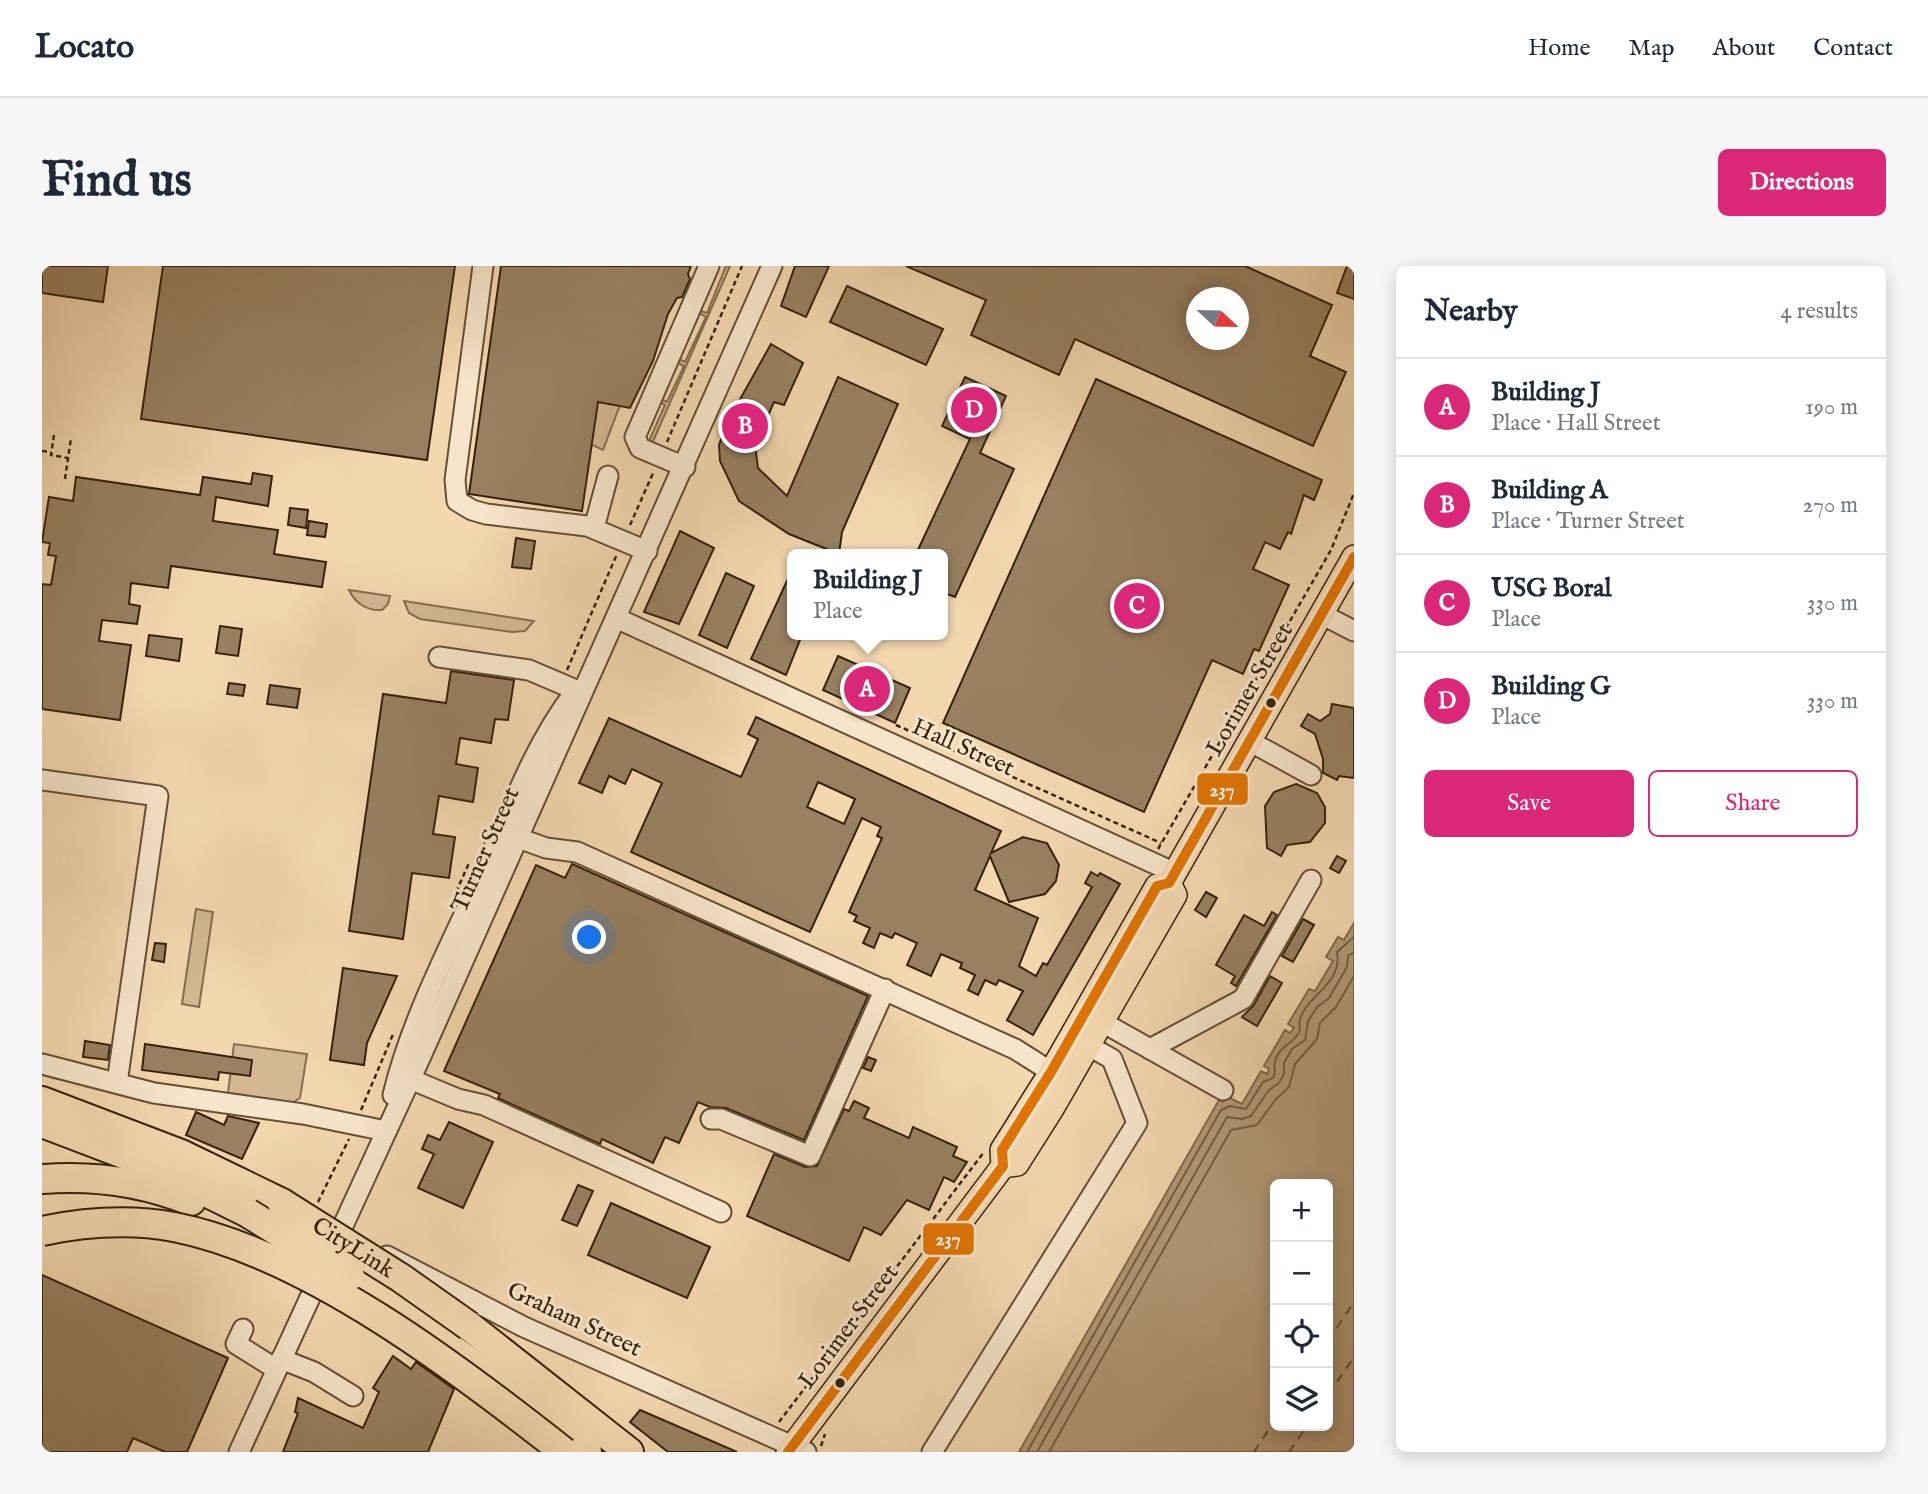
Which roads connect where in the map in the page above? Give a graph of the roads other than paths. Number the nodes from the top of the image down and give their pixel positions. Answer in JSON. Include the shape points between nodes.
{"nodes":[{"id":1,"x":483,"y":266,"type":"edge"},
{"id":2,"x":709,"y":266,"type":"edge"},
{"id":3,"x":772,"y":266,"type":"edge"},
{"id":4,"x":685,"y":467,"type":"junction"},
{"id":5,"x":608,"y":476,"type":"dead end"},
{"id":6,"x":594,"y":528,"type":"junction"},
{"id":7,"x":647,"y":551,"type":"junction"},
{"id":8,"x":1354,"y":557,"type":"edge"},
{"id":9,"x":1323,"y":615,"type":"junction"},
{"id":10,"x":616,"y":618,"type":"junction"},
{"id":11,"x":1354,"y":631,"type":"edge"},
{"id":12,"x":439,"y":657,"type":"dead end"},
{"id":13,"x":596,"y":663,"type":"junction"},
{"id":14,"x":576,"y":690,"type":"junction"},
{"id":15,"x":1251,"y":742,"type":"junction"},
{"id":16,"x":1311,"y":775,"type":"dead end"},
{"id":17,"x":42,"y":780,"type":"edge"},
{"id":18,"x":518,"y":838,"type":"junction"},
{"id":19,"x":1172,"y":878,"type":"junction"},
{"id":20,"x":1311,"y":880,"type":"dead end"},
{"id":21,"x":885,"y":989,"type":"junction"},
{"id":22,"x":1102,"y":1021,"type":"junction"},
{"id":23,"x":1089,"y":1046,"type":"junction"},
{"id":24,"x":1150,"y":1049,"type":"junction"},
{"id":25,"x":42,"y":1064,"type":"edge"},
{"id":26,"x":1060,"y":1077,"type":"junction"},
{"id":27,"x":410,"y":1079,"type":"junction"},
{"id":28,"x":117,"y":1083,"type":"junction"},
{"id":29,"x":42,"y":1084,"type":"edge"},
{"id":30,"x":1223,"y":1090,"type":"dead end"},
{"id":31,"x":55,"y":1111,"type":"edge"},
{"id":32,"x":711,"y":1119,"type":"dead end"},
{"id":33,"x":386,"y":1131,"type":"junction"},
{"id":34,"x":42,"y":1180,"type":"edge"},
{"id":35,"x":721,"y":1212,"type":"dead end"},
{"id":36,"x":248,"y":1213,"type":"junction"},
{"id":37,"x":42,"y":1231,"type":"edge"},
{"id":38,"x":338,"y":1232,"type":"junction"},
{"id":39,"x":243,"y":1329,"type":"dead end"},
{"id":40,"x":278,"y":1364,"type":"junction"},
{"id":41,"x":353,"y":1396,"type":"dead end"},
{"id":42,"x":795,"y":1450,"type":"edge"},
{"id":43,"x":239,"y":1452,"type":"edge"},
{"id":44,"x":564,"y":1452,"type":"edge"},
{"id":45,"x":587,"y":1452,"type":"edge"},
{"id":46,"x":629,"y":1452,"type":"edge"},
{"id":47,"x":932,"y":1452,"type":"edge"}],
"edges":[{"from":1,"to":6,"type":"street","via":[[455,480],[457,501],[486,514]]},
{"from":2,"to":4,"type":"street","via":[[635,436],[640,448]]},
{"from":3,"to":4,"type":"street","name":"Turner Street"},
{"from":4,"to":7,"type":"street","name":"Turner Street"},
{"from":5,"to":6,"type":"street"},
{"from":6,"to":7,"type":"street"},
{"from":7,"to":10,"type":"street","name":"Turner Street"},
{"from":8,"to":9,"type":"main road","name":"Lorimer Street"},
{"from":9,"to":11,"type":"street"},
{"from":9,"to":15,"type":"main road","name":"Lorimer Street"},
{"from":10,"to":13,"type":"street","name":"Turner Street"},
{"from":10,"to":19,"type":"street","name":"Hall Street","via":[[1152,861]]},
{"from":12,"to":14,"type":"street","via":[[529,670]]},
{"from":13,"to":14,"type":"street"},
{"from":13,"to":18,"type":"street","name":"Turner Street"},
{"from":14,"to":33,"type":"street","via":[[538,752],[416,1024],[400,1068]]},
{"from":15,"to":16,"type":"street"},
{"from":15,"to":19,"type":"main road","name":"Lorimer Street"},
{"from":17,"to":28,"type":"street","via":[[158,796]]},
{"from":18,"to":21,"type":"street","via":[[577,852]]},
{"from":18,"to":27,"type":"street","name":"Turner Street"},
{"from":19,"to":22,"type":"main road","name":"Lorimer Street","via":[[1175,895]]},
{"from":19,"to":26,"type":"main road","name":"Lorimer Street","via":[[1157,887]]},
{"from":20,"to":24,"type":"street","via":[[1243,999]]},
{"from":21,"to":26,"type":"street","via":[[1014,1049]]},
{"from":21,"to":32,"type":"street","via":[[810,1156],[721,1119]]},
{"from":22,"to":23,"type":"main road","name":"Lorimer Street"},
{"from":22,"to":24,"type":"street"},
{"from":23,"to":26,"type":"main road","name":"Lorimer Street"},
{"from":23,"to":47,"type":"street","via":[[1112,1059],[1137,1123]]},
{"from":24,"to":30,"type":"street"},
{"from":25,"to":28,"type":"street"},
{"from":26,"to":42,"type":"main road","name":"Lorimer Street","via":[[1017,1164],[1003,1166]]},
{"from":27,"to":33,"type":"street","name":"Turner Street"},
{"from":27,"to":35,"type":"street","via":[[484,1105]]},
{"from":28,"to":33,"type":"street"},
{"from":29,"to":31,"type":"highway"},
{"from":31,"to":36,"type":"highway","name":"CityLink"},
{"from":31,"to":46,"type":"highway","name":"CityLink","bridge":true,"via":[[108,1125],[251,1186],[320,1226],[437,1303]]},
{"from":33,"to":38,"type":"street","name":"Turner Street"},
{"from":34,"to":36,"type":"highway","via":[[131,1183],[216,1211]]},
{"from":36,"to":45,"type":"highway","name":"CityLink","bridge":true,"via":[[403,1313]]},
{"from":37,"to":44,"type":"highway","bridge":true,"via":[[103,1223],[154,1224],[246,1249],[345,1300],[433,1354]]},
{"from":38,"to":40,"type":"street","name":"Turner Street"},
{"from":38,"to":42,"type":"street","name":"Graham Street","via":[[524,1327],[770,1434]]},
{"from":39,"to":40,"type":"street","via":[[236,1344]]},
{"from":40,"to":41,"type":"street","via":[[314,1372]]},
{"from":40,"to":43,"type":"street","name":"Turner Street"}]}
